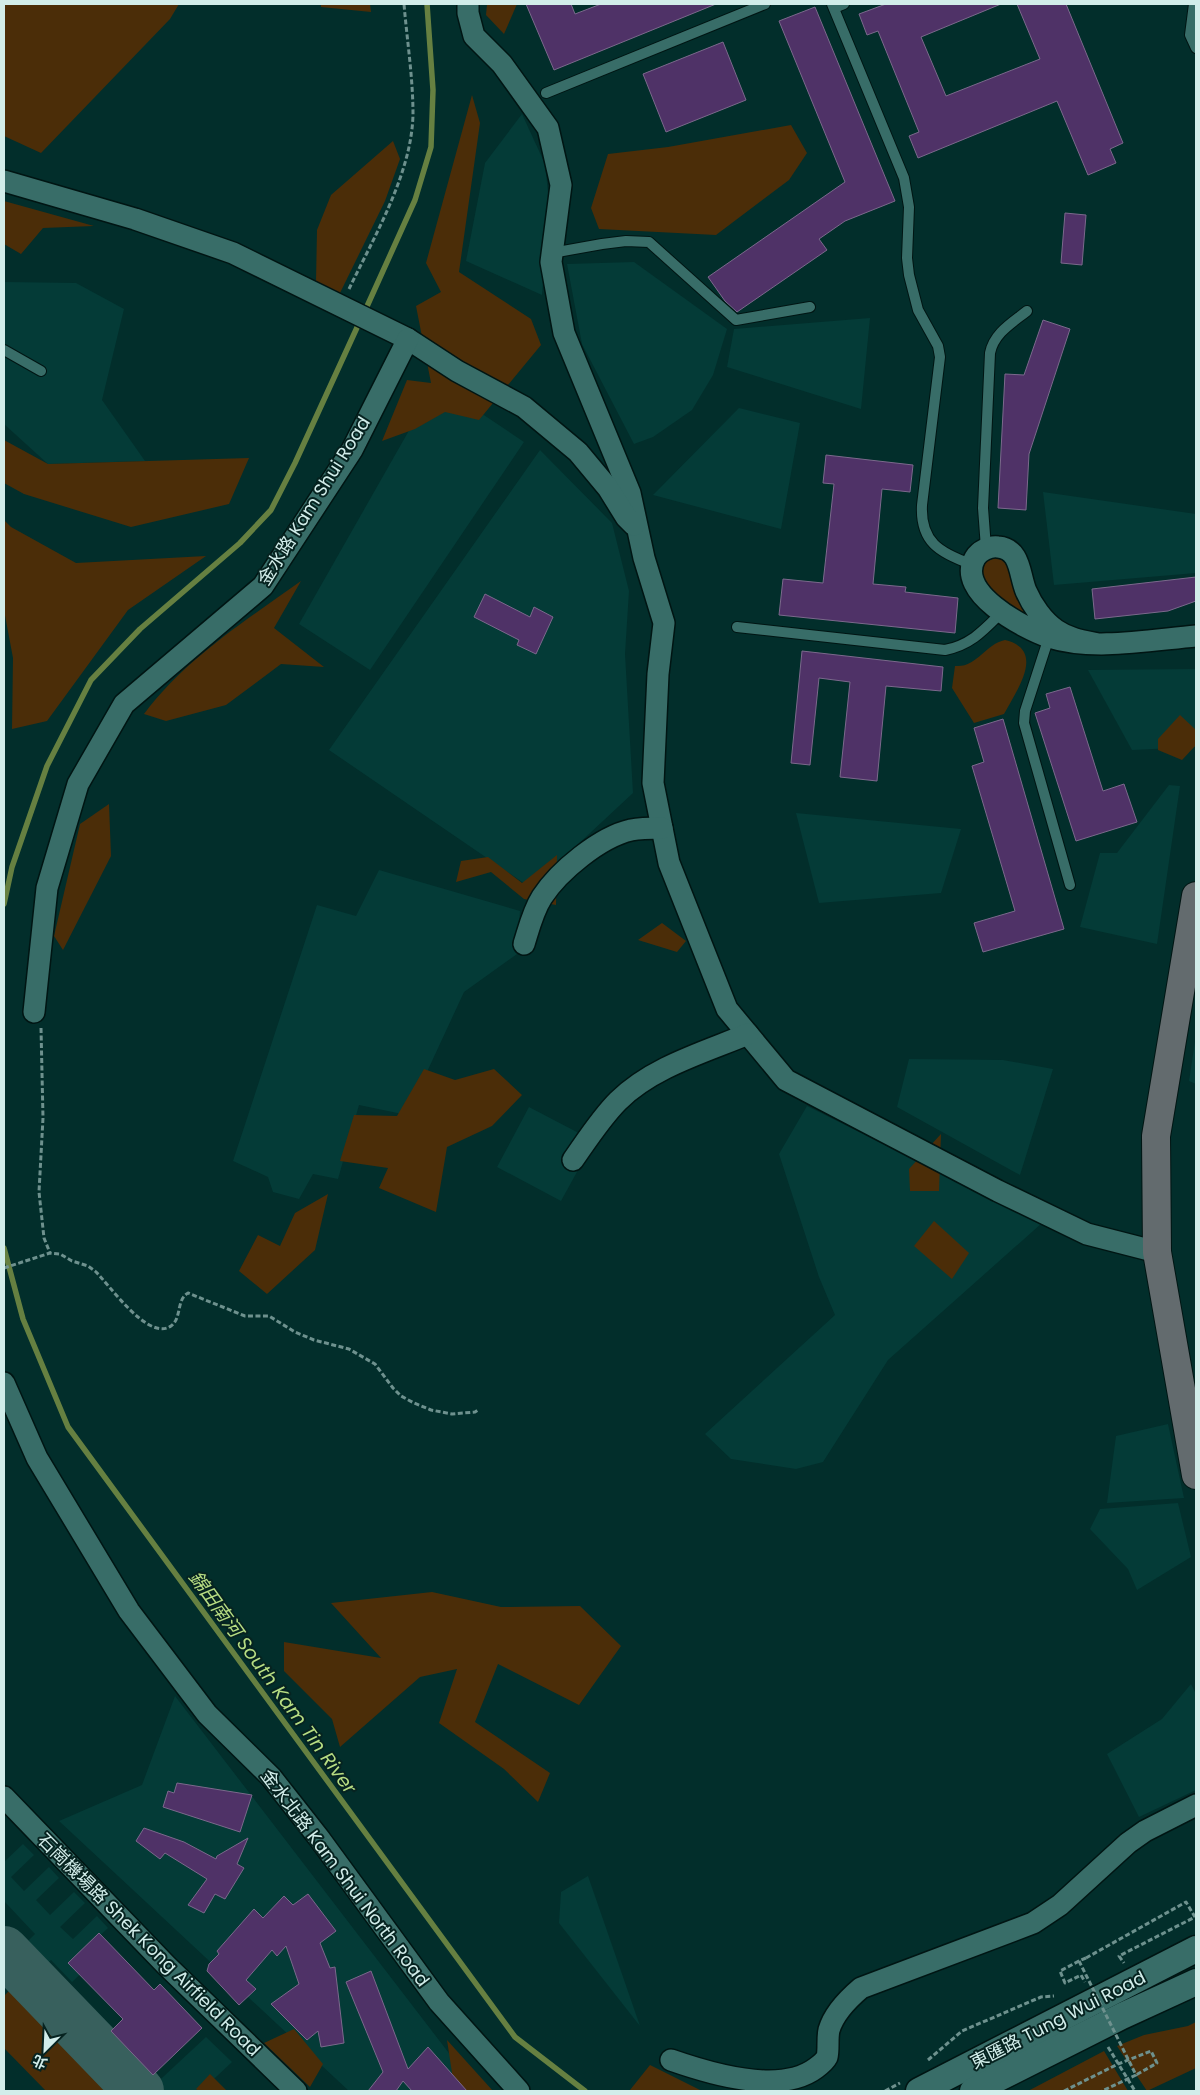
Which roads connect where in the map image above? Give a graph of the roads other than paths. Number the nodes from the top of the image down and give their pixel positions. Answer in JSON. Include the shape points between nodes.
{"nodes":[{"id":1,"x":766,"y":4,"type":"edge"},
{"id":2,"x":1194,"y":4,"type":"edge"},
{"id":3,"x":837,"y":5,"type":"edge"},
{"id":4,"x":468,"y":9,"type":"edge"},
{"id":5,"x":1196,"y":48,"type":"edge"},
{"id":6,"x":546,"y":93,"type":"dead end"},
{"id":7,"x":4,"y":181,"type":"edge"},
{"id":8,"x":552,"y":253,"type":"junction"},
{"id":9,"x":810,"y":307,"type":"dead end"},
{"id":10,"x":1027,"y":311,"type":"dead end"},
{"id":11,"x":408,"y":339,"type":"junction"},
{"id":12,"x":4,"y":350,"type":"edge"},
{"id":13,"x":40,"y":371,"type":"dead end"},
{"id":14,"x":638,"y":529,"type":"junction"},
{"id":15,"x":986,"y":548,"type":"junction"},
{"id":16,"x":971,"y":564,"type":"junction"},
{"id":17,"x":1002,"y":612,"type":"junction"},
{"id":18,"x":737,"y":627,"type":"dead end"},
{"id":19,"x":1196,"y":636,"type":"edge"},
{"id":20,"x":1049,"y":637,"type":"junction"},
{"id":21,"x":1098,"y":644,"type":"junction"},
{"id":22,"x":662,"y":828,"type":"junction"},
{"id":23,"x":1070,"y":885,"type":"dead end"},
{"id":24,"x":1196,"y":896,"type":"edge"},
{"id":25,"x":524,"y":944,"type":"dead end"},
{"id":26,"x":34,"y":1012,"type":"road end"},
{"id":27,"x":748,"y":1034,"type":"junction"},
{"id":28,"x":573,"y":1160,"type":"dead end"},
{"id":29,"x":1158,"y":1252,"type":"junction"},
{"id":30,"x":4,"y":1383,"type":"edge"},
{"id":31,"x":1196,"y":1475,"type":"edge"},
{"id":32,"x":4,"y":1797,"type":"edge"},
{"id":33,"x":1196,"y":1805,"type":"edge"},
{"id":34,"x":1196,"y":1949,"type":"edge"},
{"id":35,"x":1196,"y":1982,"type":"edge"},
{"id":36,"x":671,"y":2060,"type":"dead end"},
{"id":37,"x":296,"y":2091,"type":"edge"},
{"id":38,"x":519,"y":2091,"type":"edge"},
{"id":39,"x":919,"y":2091,"type":"edge"},
{"id":40,"x":973,"y":2091,"type":"edge"}],
"edges":[{"from":1,"to":6,"type":"lane"},
{"from":2,"to":5,"type":"lane","via":[[1190,35]]},
{"from":3,"to":16,"type":"lane","via":[[904,178],[909,207],[909,275],[918,310],[938,346],[940,357],[922,524],[937,548]]},
{"from":4,"to":8,"type":"street","via":[[474,36],[502,64],[548,128],[561,185]]},
{"from":7,"to":11,"type":"street","via":[[135,219],[232,253]]},
{"from":8,"to":9,"type":"lane","via":[[610,243],[650,242],[736,320]]},
{"from":8,"to":14,"type":"street","via":[[564,334],[630,493]]},
{"from":10,"to":15,"type":"lane","via":[[998,335],[990,353],[983,508]]},
{"from":11,"to":14,"type":"street","via":[[457,371],[524,407],[578,452]]},
{"from":11,"to":26,"type":"street","name":"金水路 Kam Shui Road","via":[[352,450],[263,586],[124,704],[78,784],[47,888]]},
{"from":12,"to":13,"type":"lane"},
{"from":14,"to":22,"type":"street","via":[[664,623],[658,674],[653,784]]},
{"from":15,"to":16,"type":"street"},
{"from":15,"to":21,"type":"street","via":[[1008,550],[1016,557],[1028,596],[1054,629],[1074,639]]},
{"from":16,"to":17,"type":"street","via":[[970,575],[974,585]]},
{"from":17,"to":18,"type":"lane","via":[[976,638],[945,650]]},
{"from":17,"to":20,"type":"street"},
{"from":19,"to":21,"type":"street"},
{"from":20,"to":21,"type":"street"},
{"from":20,"to":23,"type":"lane","via":[[1026,705],[1024,723]]},
{"from":22,"to":25,"type":"street","via":[[630,830],[604,841],[560,874],[541,898]]},
{"from":22,"to":27,"type":"street","via":[[669,863],[724,1001]]},
{"from":24,"to":29,"type":"main road","via":[[1156,1136]]},
{"from":27,"to":28,"type":"street","via":[[645,1080],[618,1101]]},
{"from":27,"to":29,"type":"street","via":[[786,1080],[1087,1234]]},
{"from":29,"to":31,"type":"main road"},
{"from":30,"to":38,"type":"street","name":"金水北路 Kam Shui North Road","via":[[37,1458],[129,1611],[208,1714],[272,1777],[438,2002]]},
{"from":32,"to":37,"type":"street","name":"石崗機場路 Shek Kong Airfield Road","via":[[166,1965]]},
{"from":33,"to":36,"type":"street","via":[[1145,1831],[1060,1905],[1033,1924],[861,1988],[848,1999],[830,2029],[826,2058],[811,2074],[793,2083],[761,2086],[728,2080]]},
{"from":34,"to":39,"type":"street","name":"東匯路 Tung Wui Road"},
{"from":35,"to":40,"type":"street","name":"東匯路 Tung Wui Road"}]}
